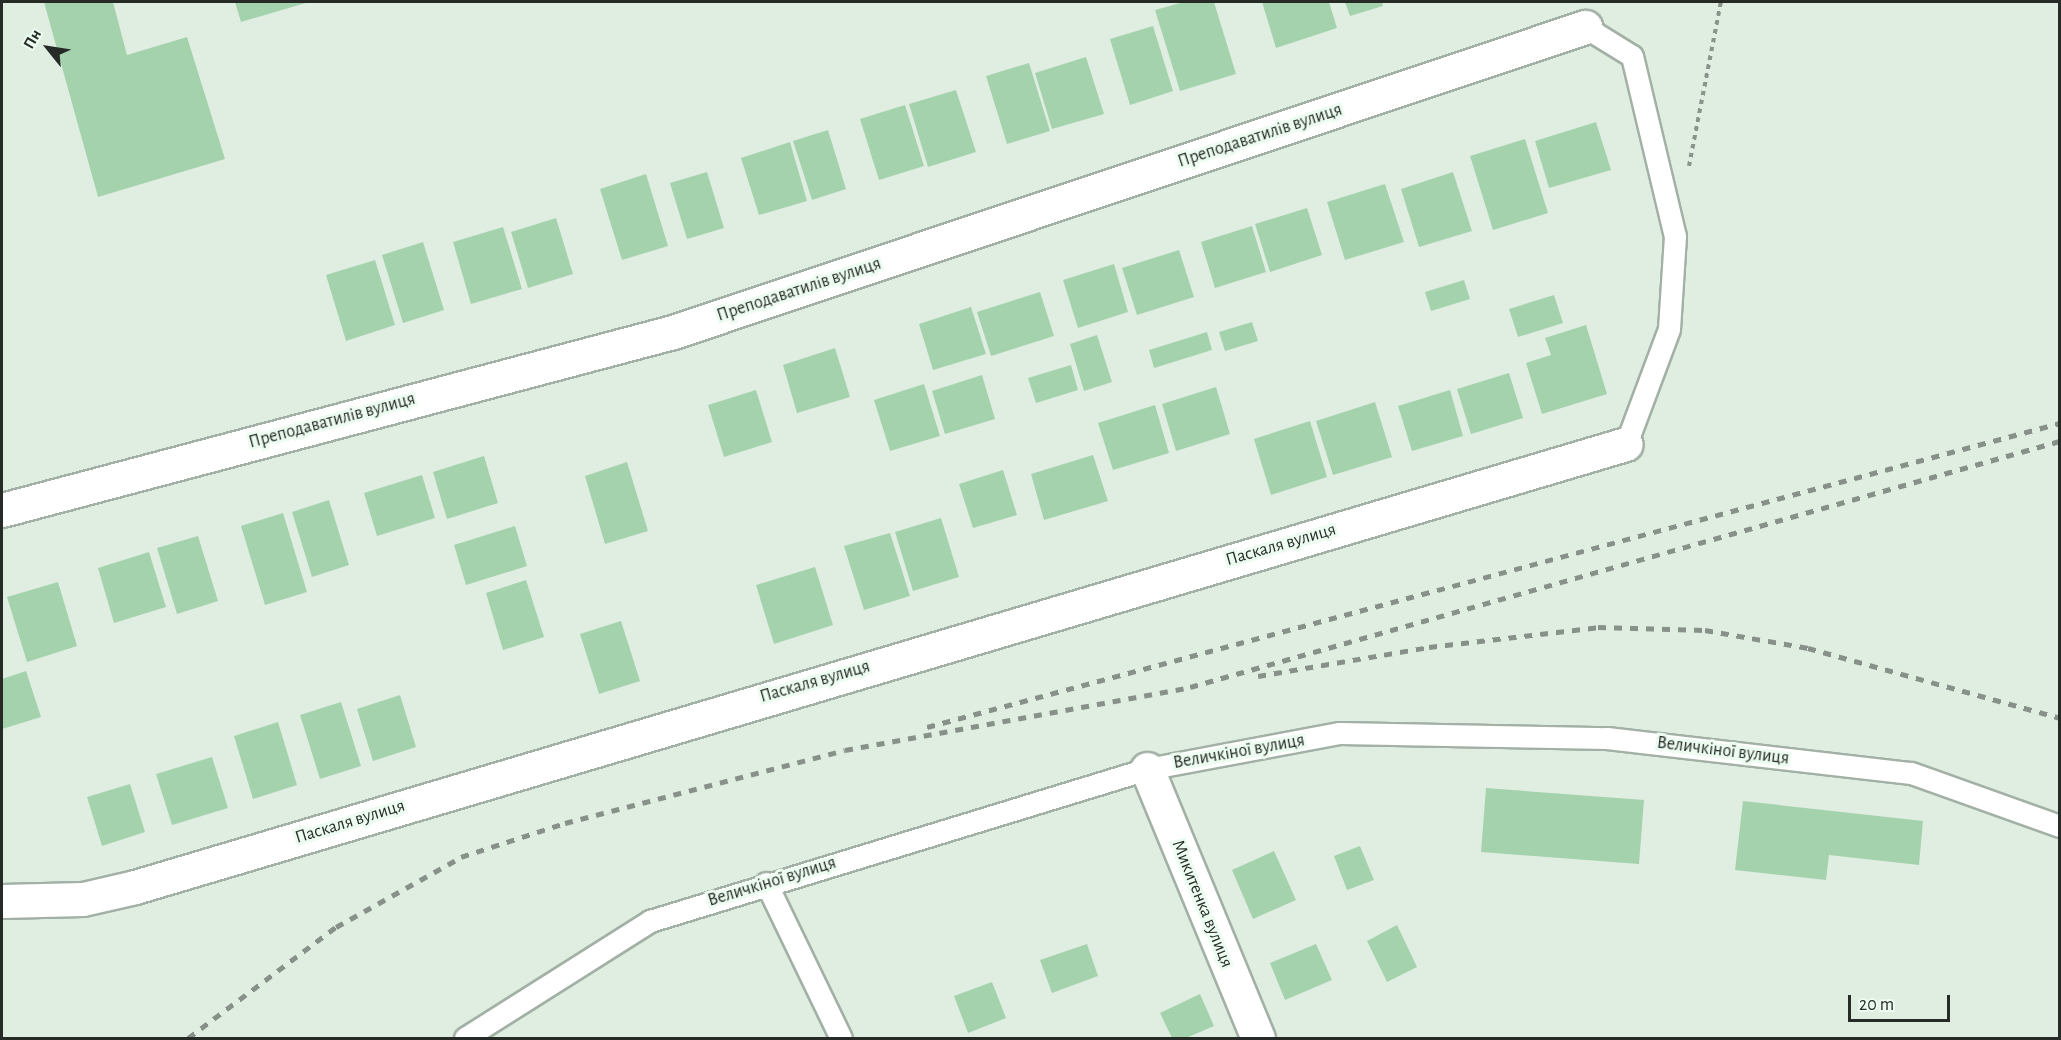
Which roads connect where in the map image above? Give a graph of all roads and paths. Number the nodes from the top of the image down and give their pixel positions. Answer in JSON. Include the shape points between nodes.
{"nodes":[{"id":1,"x":1721,"y":2,"type":"edge"},
{"id":2,"x":1585,"y":27,"type":"joint"},
{"id":3,"x":1687,"y":177,"type":"dead end"},
{"id":4,"x":1626,"y":444,"type":"joint"},
{"id":5,"x":2,"y":510,"type":"edge"},
{"id":6,"x":1147,"y":769,"type":"junction"},
{"id":7,"x":2060,"y":826,"type":"edge"},
{"id":8,"x":766,"y":883,"type":"junction"},
{"id":9,"x":3,"y":897,"type":"edge"},
{"id":10,"x":465,"y":1038,"type":"edge"},
{"id":11,"x":841,"y":1038,"type":"edge"},
{"id":12,"x":1258,"y":1038,"type":"edge"}],
"edges":[{"from":1,"to":3,"type":"path"},
{"from":2,"to":4,"type":"lane","via":[[1632,56],[1675,236],[1669,329]]},
{"from":2,"to":5,"type":"street","name":"Преподаватилів вулиця","via":[[673,332]]},
{"from":4,"to":9,"type":"street","name":"Паскаля вулиця","via":[[135,887],[83,899]]},
{"from":6,"to":7,"type":"lane","name":"Величкіної вулиця","via":[[1340,733],[1607,738],[1911,773]]},
{"from":6,"to":8,"type":"lane","name":"Величкіної вулиця"},
{"from":6,"to":12,"type":"street","name":"Микитенка вулиця"},
{"from":8,"to":10,"type":"lane","name":"Величкіної вулиця","via":[[650,921]]},
{"from":8,"to":11,"type":"lane"}]}
